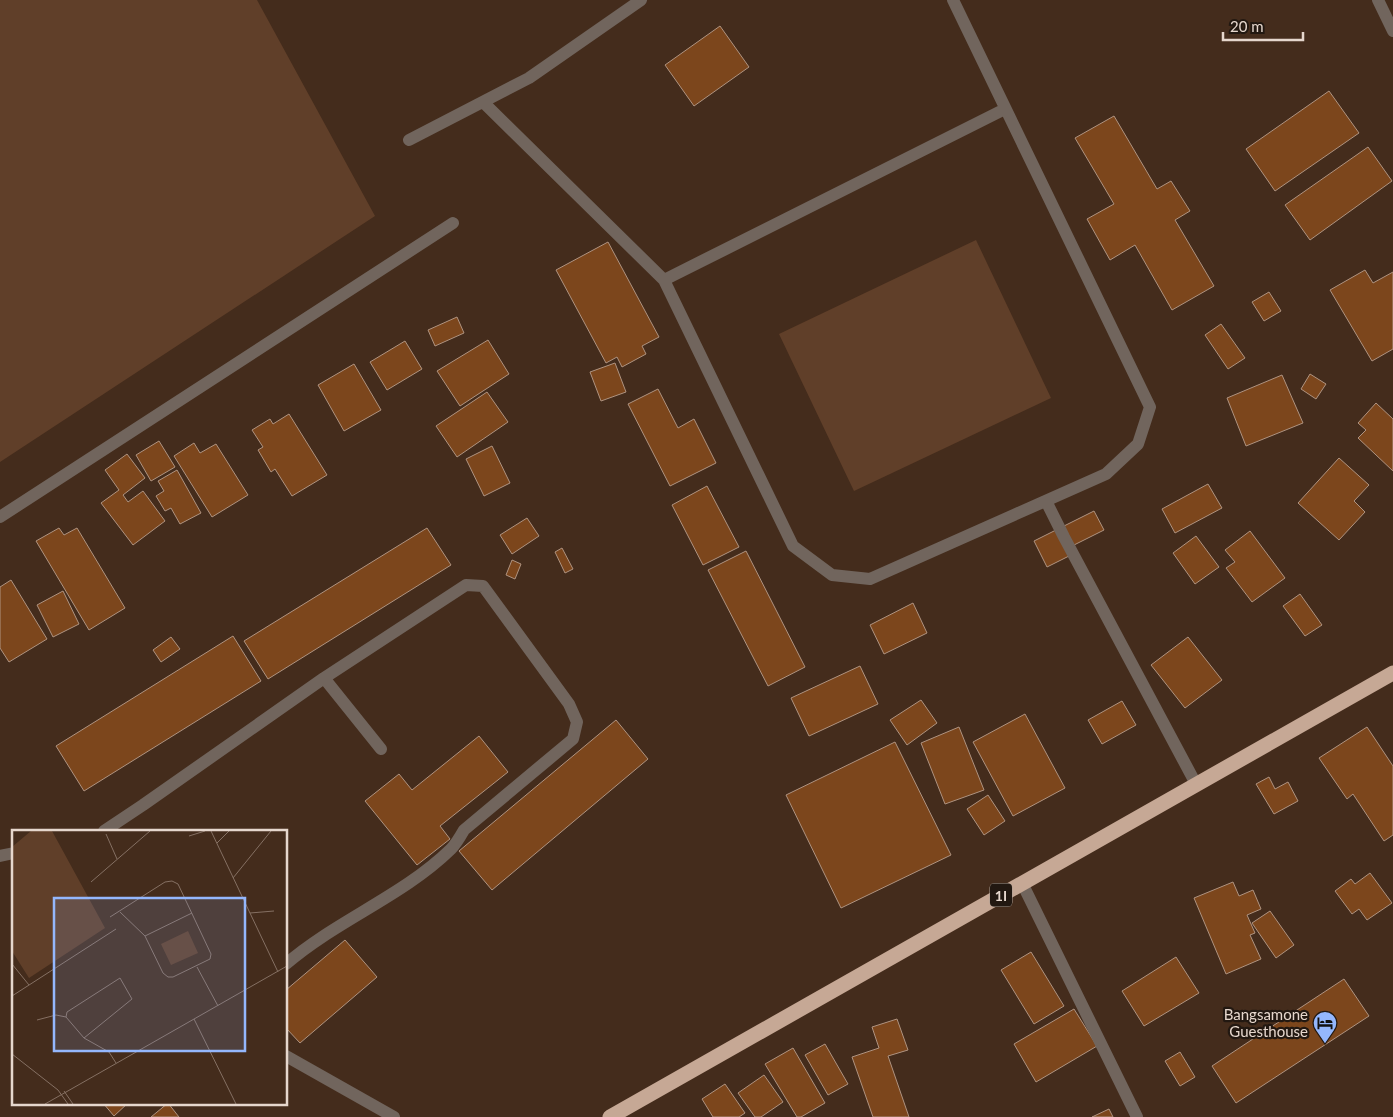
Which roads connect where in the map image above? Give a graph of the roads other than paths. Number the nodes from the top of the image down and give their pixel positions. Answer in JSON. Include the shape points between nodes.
{"nodes":[{"id":1,"x":641,"y":0,"type":"edge"},
{"id":2,"x":953,"y":0,"type":"edge"},
{"id":3,"x":1378,"y":0,"type":"edge"},
{"id":4,"x":1393,"y":31,"type":"edge"},
{"id":5,"x":483,"y":102,"type":"junction"},
{"id":6,"x":1006,"y":109,"type":"junction"},
{"id":7,"x":409,"y":140,"type":"dead end"},
{"id":8,"x":453,"y":223,"type":"dead end"},
{"id":9,"x":664,"y":280,"type":"junction"},
{"id":10,"x":1046,"y":501,"type":"junction"},
{"id":11,"x":0,"y":518,"type":"edge"},
{"id":12,"x":1393,"y":673,"type":"edge"},
{"id":13,"x":324,"y":678,"type":"junction"},
{"id":14,"x":381,"y":749,"type":"dead end"},
{"id":15,"x":1196,"y":784,"type":"junction"},
{"id":16,"x":106,"y":830,"type":"edge"},
{"id":17,"x":1022,"y":883,"type":"junction"},
{"id":18,"x":288,"y":962,"type":"edge"},
{"id":19,"x":288,"y":1057,"type":"edge"},
{"id":20,"x":394,"y":1117,"type":"edge"},
{"id":21,"x":610,"y":1117,"type":"edge"},
{"id":22,"x":1138,"y":1117,"type":"edge"}],
"edges":[{"from":1,"to":5,"type":"street","via":[[529,78]]},
{"from":2,"to":6,"type":"street"},
{"from":3,"to":4,"type":"street"},
{"from":5,"to":7,"type":"street"},
{"from":5,"to":9,"type":"street"},
{"from":6,"to":9,"type":"street"},
{"from":6,"to":10,"type":"street","via":[[1150,407],[1138,444],[1106,474]]},
{"from":8,"to":11,"type":"street"},
{"from":9,"to":10,"type":"street","via":[[793,546],[832,575],[870,579]]},
{"from":10,"to":15,"type":"street"},
{"from":12,"to":15,"type":"highway","number":"1I"},
{"from":13,"to":14,"type":"street"},
{"from":13,"to":16,"type":"street"},
{"from":13,"to":18,"type":"street","via":[[466,585],[483,586],[569,704],[577,722],[573,739],[464,830],[452,848],[419,876],[304,948]]},
{"from":15,"to":17,"type":"highway","number":"1I"},
{"from":17,"to":21,"type":"highway","number":"1I"},
{"from":17,"to":22,"type":"street"},
{"from":19,"to":20,"type":"street"}]}
